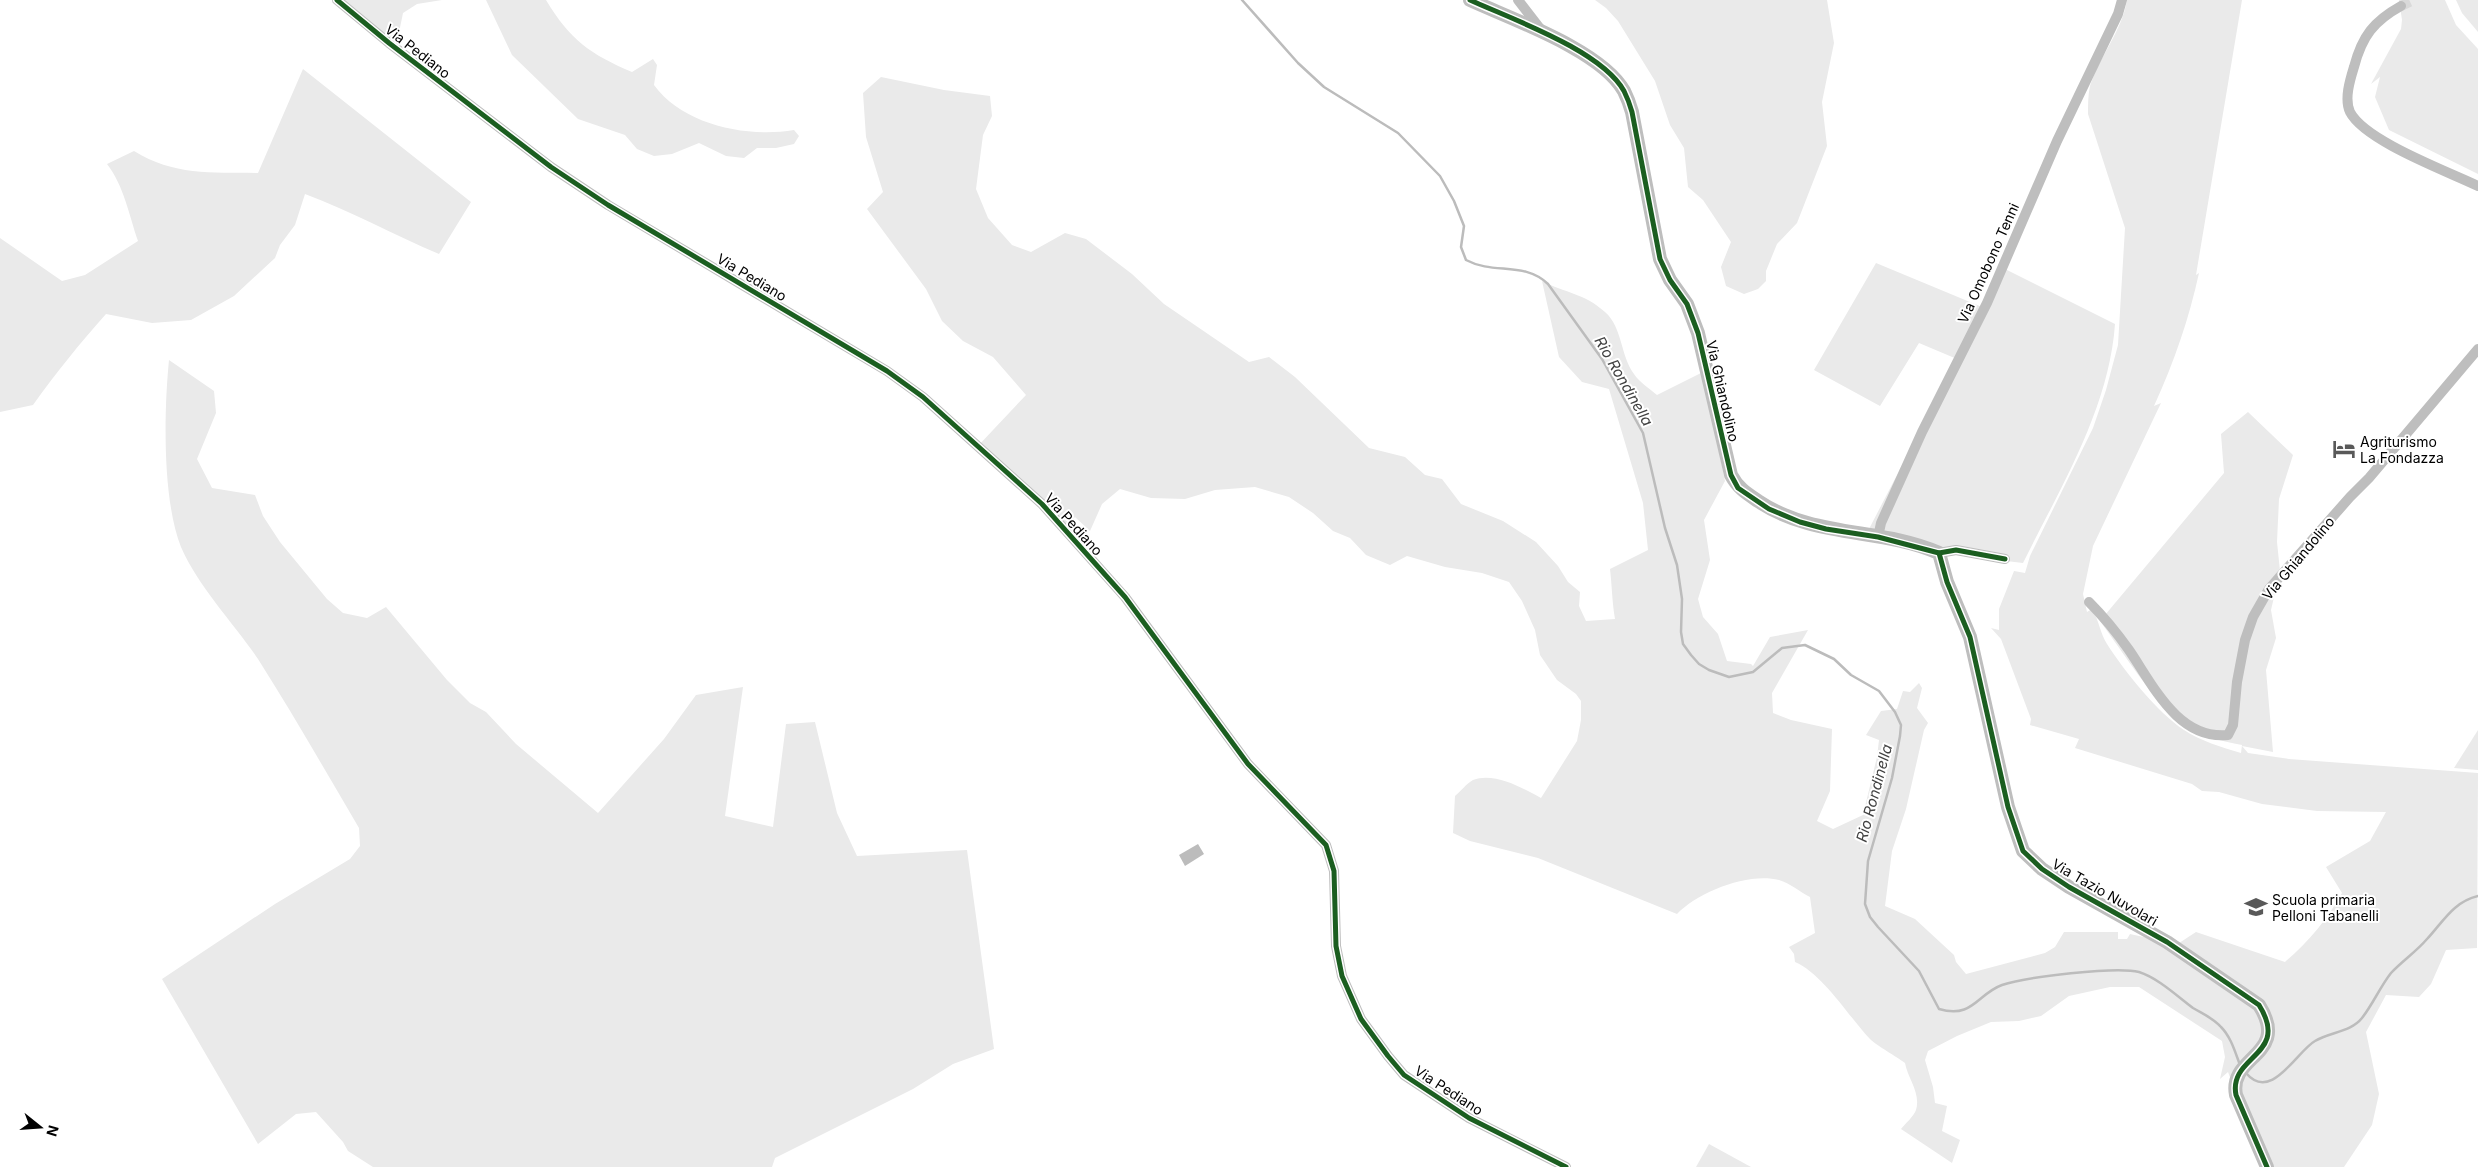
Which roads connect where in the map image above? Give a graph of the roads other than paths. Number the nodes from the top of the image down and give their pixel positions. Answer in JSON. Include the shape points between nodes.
{"nodes":[{"id":1,"x":337,"y":0,"type":"edge"},
{"id":2,"x":1470,"y":0,"type":"edge"},
{"id":3,"x":1518,"y":0,"type":"edge"},
{"id":4,"x":2122,"y":0,"type":"edge"},
{"id":5,"x":2402,"y":6,"type":"tunnel mouth"},
{"id":6,"x":1544,"y":33,"type":"junction"},
{"id":7,"x":2478,"y":186,"type":"edge"},
{"id":8,"x":2478,"y":349,"type":"edge"},
{"id":9,"x":1878,"y":537,"type":"junction"},
{"id":10,"x":1939,"y":553,"type":"junction"},
{"id":11,"x":2005,"y":559,"type":"dead end"},
{"id":12,"x":2089,"y":602,"type":"dead end"},
{"id":13,"x":1566,"y":1167,"type":"edge"},
{"id":14,"x":2267,"y":1167,"type":"edge"}],
"edges":[{"from":1,"to":13,"type":"street","name":"Via Pediano","via":[[551,167],[617,210],[888,371],[923,397],[1042,504],[1125,597],[1248,764],[1326,844],[1334,871],[1336,946],[1342,976],[1361,1018],[1388,1056],[1404,1074],[1469,1118]]},
{"from":2,"to":6,"type":"street","name":"Via Ghiandolino"},
{"from":3,"to":6,"type":"street"},
{"from":4,"to":9,"type":"street","name":"Via Omobono Tenni","via":[[1987,303],[1899,481],[1880,523]]},
{"from":5,"to":7,"type":"street","via":[[2385,15],[2364,37],[2348,88],[2350,111],[2375,137]]},
{"from":6,"to":9,"type":"street","name":"Via Ghiandolino","via":[[1585,54],[1623,89],[1632,112],[1660,259],[1687,304],[1698,333],[1731,475],[1738,488],[1769,508],[1800,522],[1826,530]]},
{"from":8,"to":12,"type":"street","name":"Via Ghiandolino","via":[[2370,478],[2269,589],[2253,616],[2245,640],[2233,725],[2228,735],[2205,733],[2180,719],[2153,688],[2108,622]]},
{"from":9,"to":10,"type":"street","name":"Via Ghiandolino"},
{"from":10,"to":11,"type":"street","name":"Via Ghiandolino","via":[[1956,550]]},
{"from":10,"to":14,"type":"street","name":"Via Tazio Nuvolari","via":[[1947,582],[1970,637],[2008,807],[2023,850],[2042,869],[2063,883],[2167,942],[2259,1005],[2268,1020],[2269,1035],[2234,1084]]}]}
